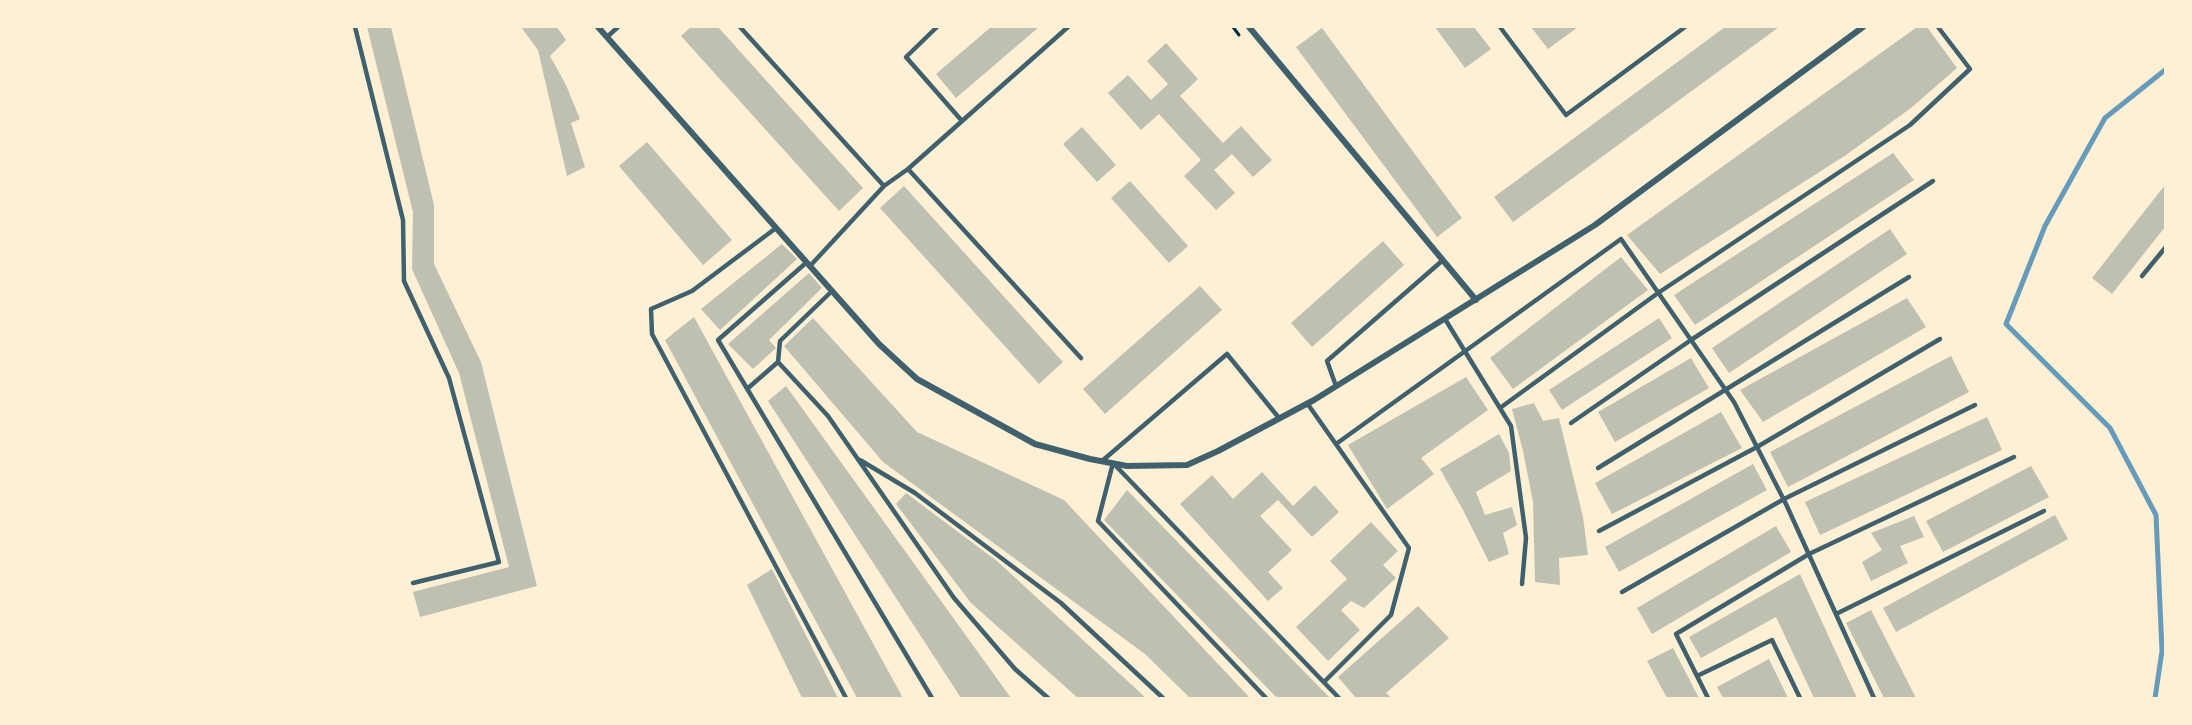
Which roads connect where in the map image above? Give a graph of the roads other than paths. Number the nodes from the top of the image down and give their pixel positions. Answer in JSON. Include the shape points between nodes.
{"nodes":[{"id":1,"x":355,"y":27,"type":"edge"},
{"id":2,"x":598,"y":27,"type":"edge"},
{"id":3,"x":618,"y":27,"type":"edge"},
{"id":4,"x":740,"y":27,"type":"edge"},
{"id":5,"x":937,"y":27,"type":"edge"},
{"id":6,"x":1068,"y":27,"type":"edge"},
{"id":7,"x":1249,"y":27,"type":"edge"},
{"id":8,"x":1500,"y":27,"type":"edge"},
{"id":9,"x":1685,"y":27,"type":"edge"},
{"id":10,"x":1863,"y":27,"type":"edge"},
{"id":11,"x":1938,"y":27,"type":"edge"},
{"id":12,"x":607,"y":37,"type":"junction"},
{"id":13,"x":962,"y":121,"type":"junction"},
{"id":14,"x":908,"y":169,"type":"junction"},
{"id":15,"x":1933,"y":181,"type":"dead end"},
{"id":16,"x":884,"y":186,"type":"junction"},
{"id":17,"x":776,"y":228,"type":"junction"},
{"id":18,"x":2165,"y":248,"type":"edge"},
{"id":19,"x":1443,"y":260,"type":"junction"},
{"id":20,"x":808,"y":264,"type":"junction"},
{"id":21,"x":2142,"y":276,"type":"dead end"},
{"id":22,"x":1910,"y":277,"type":"dead end"},
{"id":23,"x":832,"y":291,"type":"junction"},
{"id":24,"x":1658,"y":293,"type":"junction"},
{"id":25,"x":1476,"y":300,"type":"junction"},
{"id":26,"x":1445,"y":319,"type":"junction"},
{"id":27,"x":1940,"y":339,"type":"dead end"},
{"id":28,"x":1691,"y":340,"type":"junction"},
{"id":29,"x":1465,"y":352,"type":"junction"},
{"id":30,"x":1081,"y":358,"type":"dead end"},
{"id":31,"x":778,"y":362,"type":"junction"},
{"id":32,"x":1336,"y":386,"type":"junction"},
{"id":33,"x":747,"y":389,"type":"junction"},
{"id":34,"x":1725,"y":389,"type":"junction"},
{"id":35,"x":1307,"y":403,"type":"junction"},
{"id":36,"x":1976,"y":405,"type":"dead end"},
{"id":37,"x":1500,"y":408,"type":"junction"},
{"id":38,"x":1279,"y":418,"type":"junction"},
{"id":39,"x":1571,"y":423,"type":"dead end"},
{"id":40,"x":1336,"y":444,"type":"junction"},
{"id":41,"x":1757,"y":447,"type":"junction"},
{"id":42,"x":2014,"y":457,"type":"dead end"},
{"id":43,"x":857,"y":459,"type":"junction"},
{"id":44,"x":1102,"y":461,"type":"junction"},
{"id":45,"x":1113,"y":463,"type":"junction"},
{"id":46,"x":1598,"y":468,"type":"dead end"},
{"id":47,"x":1784,"y":499,"type":"junction"},
{"id":48,"x":2044,"y":511,"type":"dead end"},
{"id":49,"x":1599,"y":531,"type":"dead end"},
{"id":50,"x":1809,"y":554,"type":"junction"},
{"id":51,"x":413,"y":583,"type":"dead end"},
{"id":52,"x":1522,"y":584,"type":"dead end"},
{"id":53,"x":1622,"y":592,"type":"dead end"},
{"id":54,"x":1836,"y":614,"type":"junction"},
{"id":55,"x":1697,"y":676,"type":"junction"},
{"id":56,"x":1324,"y":682,"type":"junction"},
{"id":57,"x":846,"y":698,"type":"edge"},
{"id":58,"x":932,"y":698,"type":"edge"},
{"id":59,"x":1048,"y":698,"type":"edge"},
{"id":60,"x":1163,"y":698,"type":"edge"},
{"id":61,"x":1266,"y":698,"type":"edge"},
{"id":62,"x":1339,"y":698,"type":"edge"},
{"id":63,"x":1708,"y":698,"type":"edge"},
{"id":64,"x":1800,"y":698,"type":"edge"},
{"id":65,"x":1874,"y":698,"type":"edge"}],
"edges":[{"from":1,"to":51,"type":"lane","via":[[404,220],[404,281],[449,378],[499,562]]},
{"from":2,"to":12,"type":"street"},
{"from":3,"to":12,"type":"lane"},
{"from":4,"to":16,"type":"lane"},
{"from":5,"to":13,"type":"lane","via":[[906,57]]},
{"from":6,"to":13,"type":"lane"},
{"from":7,"to":19,"type":"street"},
{"from":8,"to":9,"type":"lane","via":[[1566,115]]},
{"from":10,"to":25,"type":"street","via":[[1595,225]]},
{"from":11,"to":24,"type":"lane","via":[[1970,69],[1910,125]]},
{"from":12,"to":17,"type":"street"},
{"from":13,"to":14,"type":"lane"},
{"from":14,"to":16,"type":"lane"},
{"from":14,"to":30,"type":"lane"},
{"from":15,"to":28,"type":"lane"},
{"from":16,"to":20,"type":"lane"},
{"from":17,"to":20,"type":"street"},
{"from":17,"to":57,"type":"lane","via":[[693,291],[651,309],[652,334]]},
{"from":18,"to":21,"type":"lane"},
{"from":19,"to":25,"type":"street"},
{"from":19,"to":32,"type":"lane","via":[[1327,362]]},
{"from":20,"to":23,"type":"street"},
{"from":20,"to":33,"type":"lane","via":[[718,340]]},
{"from":22,"to":34,"type":"lane"},
{"from":23,"to":31,"type":"lane","via":[[780,341]]},
{"from":23,"to":44,"type":"street","via":[[879,344],[917,379],[1035,444]]},
{"from":24,"to":28,"type":"lane"},
{"from":24,"to":29,"type":"lane","via":[[1621,238]]},
{"from":24,"to":37,"type":"lane"},
{"from":25,"to":26,"type":"street"},
{"from":26,"to":29,"type":"lane"},
{"from":26,"to":32,"type":"street"},
{"from":27,"to":41,"type":"lane"},
{"from":28,"to":34,"type":"lane"},
{"from":28,"to":39,"type":"lane"},
{"from":29,"to":37,"type":"lane"},
{"from":29,"to":40,"type":"lane"},
{"from":31,"to":33,"type":"lane"},
{"from":31,"to":43,"type":"lane","via":[[828,416]]},
{"from":32,"to":35,"type":"street"},
{"from":33,"to":58,"type":"lane"},
{"from":34,"to":41,"type":"lane"},
{"from":34,"to":46,"type":"lane"},
{"from":35,"to":38,"type":"street"},
{"from":35,"to":40,"type":"lane"},
{"from":36,"to":47,"type":"lane"},
{"from":37,"to":52,"type":"lane","via":[[1511,426],[1526,538]]},
{"from":38,"to":44,"type":"lane","via":[[1227,354]]},
{"from":38,"to":45,"type":"street","via":[[1187,465]]},
{"from":40,"to":56,"type":"lane","via":[[1409,548],[1391,615]]},
{"from":41,"to":47,"type":"lane"},
{"from":41,"to":49,"type":"lane"},
{"from":42,"to":50,"type":"lane"},
{"from":43,"to":59,"type":"lane","via":[[954,598],[1015,669]]},
{"from":43,"to":60,"type":"lane","via":[[915,493],[1062,603]]},
{"from":44,"to":45,"type":"street"},
{"from":45,"to":56,"type":"lane"},
{"from":45,"to":61,"type":"lane","via":[[1098,521]]},
{"from":47,"to":50,"type":"lane"},
{"from":47,"to":53,"type":"lane"},
{"from":48,"to":54,"type":"lane"},
{"from":50,"to":54,"type":"lane"},
{"from":50,"to":55,"type":"lane","via":[[1676,634]]},
{"from":54,"to":65,"type":"lane"},
{"from":55,"to":63,"type":"lane"},
{"from":55,"to":64,"type":"lane","via":[[1772,640]]},
{"from":56,"to":62,"type":"lane"}]}
